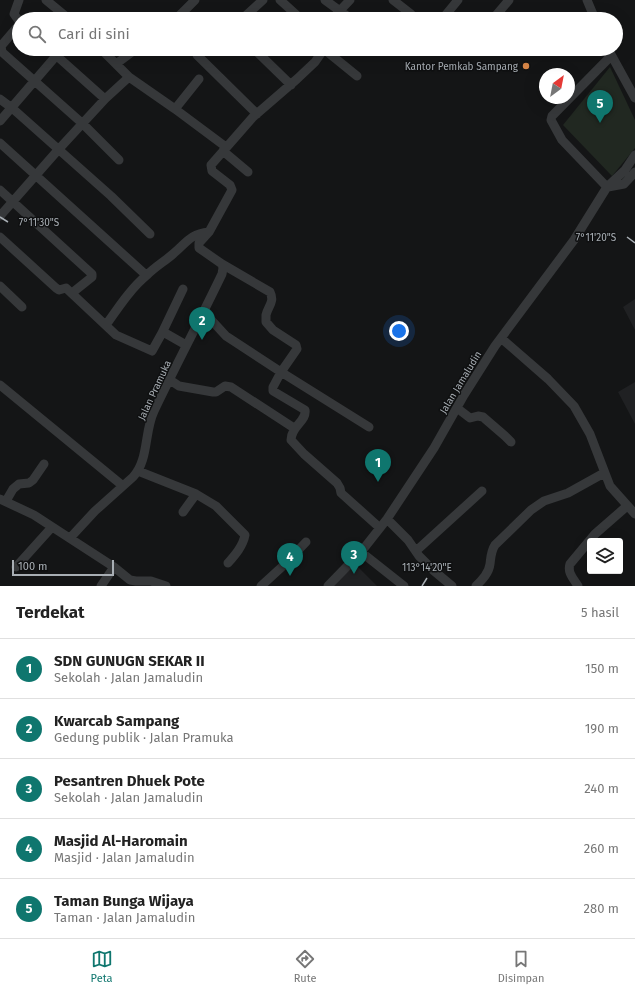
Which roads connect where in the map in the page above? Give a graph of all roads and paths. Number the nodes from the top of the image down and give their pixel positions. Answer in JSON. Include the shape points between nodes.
{"nodes":[{"id":1,"x":19,"y":0,"type":"edge"},
{"id":2,"x":46,"y":0,"type":"edge"},
{"id":3,"x":195,"y":0,"type":"edge"},
{"id":4,"x":263,"y":0,"type":"edge"},
{"id":5,"x":280,"y":0,"type":"edge"},
{"id":6,"x":325,"y":0,"type":"edge"},
{"id":7,"x":350,"y":0,"type":"edge"},
{"id":8,"x":393,"y":0,"type":"edge"},
{"id":9,"x":458,"y":0,"type":"edge"},
{"id":10,"x":509,"y":0,"type":"edge"},
{"id":11,"x":587,"y":0,"type":"edge"},
{"id":12,"x":340,"y":11,"type":"joint"},
{"id":13,"x":14,"y":12,"type":"edge"},
{"id":14,"x":61,"y":12,"type":"edge"},
{"id":15,"x":183,"y":12,"type":"edge"},
{"id":16,"x":250,"y":12,"type":"edge"},
{"id":17,"x":293,"y":12,"type":"edge"},
{"id":18,"x":408,"y":12,"type":"edge"},
{"id":19,"x":448,"y":12,"type":"edge"},
{"id":20,"x":499,"y":12,"type":"edge"},
{"id":21,"x":593,"y":12,"type":"edge"},
{"id":22,"x":12,"y":33,"type":"edge"},
{"id":23,"x":56,"y":56,"type":"edge"},
{"id":24,"x":64,"y":56,"type":"edge"},
{"id":25,"x":108,"y":56,"type":"edge"},
{"id":26,"x":127,"y":56,"type":"edge"},
{"id":27,"x":198,"y":56,"type":"edge"},
{"id":28,"x":261,"y":56,"type":"edge"},
{"id":29,"x":320,"y":56,"type":"edge"},
{"id":30,"x":332,"y":56,"type":"edge"},
{"id":31,"x":607,"y":56,"type":"edge"},
{"id":32,"x":612,"y":56,"type":"edge"},
{"id":33,"x":116,"y":64,"type":"junction"},
{"id":34,"x":357,"y":76,"type":"dead end"},
{"id":35,"x":128,"y":77,"type":"junction"},
{"id":36,"x":199,"y":79,"type":"dead end"},
{"id":37,"x":35,"y":80,"type":"junction"},
{"id":38,"x":291,"y":85,"type":"junction"},
{"id":39,"x":635,"y":98,"type":"edge"},
{"id":40,"x":0,"y":99,"type":"edge"},
{"id":41,"x":105,"y":99,"type":"junction"},
{"id":42,"x":12,"y":108,"type":"junction"},
{"id":43,"x":175,"y":109,"type":"junction"},
{"id":44,"x":257,"y":114,"type":"junction"},
{"id":45,"x":0,"y":120,"type":"edge"},
{"id":46,"x":82,"y":124,"type":"junction"},
{"id":47,"x":0,"y":143,"type":"edge"},
{"id":48,"x":225,"y":149,"type":"junction"},
{"id":49,"x":58,"y":150,"type":"junction"},
{"id":50,"x":635,"y":155,"type":"edge"},
{"id":51,"x":119,"y":160,"type":"dead end"},
{"id":52,"x":248,"y":172,"type":"dead end"},
{"id":53,"x":635,"y":172,"type":"edge"},
{"id":54,"x":37,"y":175,"type":"junction"},
{"id":55,"x":607,"y":187,"type":"junction"},
{"id":56,"x":0,"y":190,"type":"edge"},
{"id":57,"x":13,"y":202,"type":"junction"},
{"id":58,"x":0,"y":216,"type":"edge"},
{"id":59,"x":209,"y":232,"type":"junction"},
{"id":60,"x":150,"y":234,"type":"dead end"},
{"id":61,"x":0,"y":237,"type":"edge"},
{"id":62,"x":222,"y":264,"type":"junction"},
{"id":63,"x":146,"y":275,"type":"junction"},
{"id":64,"x":0,"y":286,"type":"edge"},
{"id":65,"x":183,"y":289,"type":"dead end"},
{"id":66,"x":72,"y":293,"type":"junction"},
{"id":67,"x":22,"y":307,"type":"dead end"},
{"id":68,"x":203,"y":311,"type":"junction"},
{"id":69,"x":106,"y":325,"type":"junction"},
{"id":70,"x":162,"y":333,"type":"junction"},
{"id":71,"x":501,"y":338,"type":"junction"},
{"id":72,"x":186,"y":344,"type":"junction"},
{"id":73,"x":281,"y":372,"type":"junction"},
{"id":74,"x":170,"y":380,"type":"junction"},
{"id":75,"x":0,"y":385,"type":"edge"},
{"id":76,"x":456,"y":408,"type":"junction"},
{"id":77,"x":369,"y":427,"type":"dead end"},
{"id":78,"x":294,"y":428,"type":"junction"},
{"id":79,"x":511,"y":442,"type":"dead end"},
{"id":80,"x":44,"y":464,"type":"dead end"},
{"id":81,"x":138,"y":471,"type":"junction"},
{"id":82,"x":604,"y":473,"type":"junction"},
{"id":83,"x":123,"y":486,"type":"junction"},
{"id":84,"x":482,"y":490,"type":"dead end"},
{"id":85,"x":196,"y":494,"type":"junction"},
{"id":86,"x":3,"y":500,"type":"edge"},
{"id":87,"x":627,"y":506,"type":"junction"},
{"id":88,"x":183,"y":512,"type":"dead end"},
{"id":89,"x":635,"y":514,"type":"edge"},
{"id":90,"x":387,"y":519,"type":"junction"},
{"id":91,"x":52,"y":527,"type":"junction"},
{"id":92,"x":380,"y":528,"type":"junction"},
{"id":93,"x":70,"y":538,"type":"junction"},
{"id":94,"x":306,"y":542,"type":"dead end"},
{"id":95,"x":416,"y":551,"type":"junction"},
{"id":96,"x":361,"y":552,"type":"junction"},
{"id":97,"x":228,"y":563,"type":"dead end"},
{"id":98,"x":16,"y":567,"type":"dead end"},
{"id":99,"x":114,"y":567,"type":"junction"},
{"id":100,"x":102,"y":586,"type":"edge"},
{"id":101,"x":166,"y":586,"type":"edge"},
{"id":102,"x":261,"y":586,"type":"edge"},
{"id":103,"x":328,"y":586,"type":"edge"},
{"id":104,"x":404,"y":586,"type":"edge"},
{"id":105,"x":452,"y":586,"type":"edge"},
{"id":106,"x":476,"y":586,"type":"edge"},
{"id":107,"x":578,"y":586,"type":"edge"}],
"edges":[{"from":1,"to":13,"type":"street"},
{"from":2,"to":14,"type":"street"},
{"from":3,"to":15,"type":"street"},
{"from":4,"to":16,"type":"street"},
{"from":5,"to":17,"type":"street"},
{"from":6,"to":12,"type":"street"},
{"from":7,"to":12,"type":"street"},
{"from":8,"to":18,"type":"street"},
{"from":9,"to":19,"type":"street"},
{"from":10,"to":20,"type":"street"},
{"from":11,"to":21,"type":"street"},
{"from":22,"to":37,"type":"street","via":[[1,46],[2,52]]},
{"from":23,"to":37,"type":"street"},
{"from":24,"to":41,"type":"street"},
{"from":25,"to":33,"type":"street"},
{"from":26,"to":33,"type":"street"},
{"from":27,"to":44,"type":"street"},
{"from":28,"to":38,"type":"street"},
{"from":29,"to":38,"type":"street"},
{"from":30,"to":34,"type":"street"},
{"from":31,"to":55,"type":"street","via":[[551,120],[562,140]]},
{"from":32,"to":39,"type":"street"},
{"from":33,"to":35,"type":"street"},
{"from":35,"to":41,"type":"street"},
{"from":35,"to":43,"type":"street"},
{"from":36,"to":43,"type":"street"},
{"from":37,"to":42,"type":"street"},
{"from":37,"to":46,"type":"street"},
{"from":38,"to":44,"type":"street"},
{"from":40,"to":42,"type":"street"},
{"from":41,"to":46,"type":"street"},
{"from":42,"to":45,"type":"street"},
{"from":42,"to":49,"type":"street"},
{"from":43,"to":48,"type":"street"},
{"from":44,"to":48,"type":"street"},
{"from":46,"to":49,"type":"street"},
{"from":46,"to":51,"type":"street"},
{"from":47,"to":54,"type":"street"},
{"from":48,"to":52,"type":"street"},
{"from":48,"to":59,"type":"street","via":[[211,165],[211,170],[230,185],[232,190]]},
{"from":49,"to":54,"type":"street"},
{"from":49,"to":60,"type":"street"},
{"from":50,"to":55,"type":"street","name":"Jalan Jamaludin","via":[[625,170]]},
{"from":53,"to":55,"type":"street","via":[[624,184]]},
{"from":54,"to":57,"type":"street"},
{"from":54,"to":63,"type":"street"},
{"from":55,"to":71,"type":"street","name":"Jalan Jamaludin","via":[[574,240]]},
{"from":56,"to":57,"type":"street"},
{"from":57,"to":58,"type":"street"},
{"from":57,"to":66,"type":"street","via":[[92,274],[92,278]]},
{"from":59,"to":62,"type":"street","via":[[199,243],[198,248]]},
{"from":59,"to":63,"type":"street","via":[[192,237]]},
{"from":61,"to":66,"type":"street","via":[[56,288],[66,288]]},
{"from":62,"to":68,"type":"street","name":"Jalan Pramuka","via":[[222,274]]},
{"from":62,"to":73,"type":"street","via":[[270,292],[272,303],[266,315],[266,322],[297,349]]},
{"from":63,"to":69,"type":"street"},
{"from":64,"to":67,"type":"street"},
{"from":65,"to":70,"type":"street"},
{"from":66,"to":69,"type":"street"},
{"from":68,"to":72,"type":"street","name":"Jalan Pramuka"},
{"from":68,"to":73,"type":"street","via":[[226,336]]},
{"from":69,"to":70,"type":"street","via":[[116,335],[152,351]]},
{"from":70,"to":72,"type":"street"},
{"from":71,"to":76,"type":"street","name":"Jalan Jamaludin"},
{"from":71,"to":82,"type":"street","via":[[548,379],[574,406],[590,434]]},
{"from":72,"to":74,"type":"street","name":"Jalan Pramuka"},
{"from":73,"to":77,"type":"street"},
{"from":73,"to":78,"type":"street","via":[[273,387],[274,390],[305,410],[305,416]]},
{"from":74,"to":78,"type":"street","via":[[179,386],[213,392],[225,386],[231,387]]},
{"from":74,"to":81,"type":"street","name":"Jalan Pramuka","via":[[149,424],[142,463]]},
{"from":75,"to":83,"type":"street"},
{"from":76,"to":79,"type":"street","via":[[470,418],[483,418]]},
{"from":76,"to":90,"type":"street","name":"Jalan Jamaludin","via":[[434,448]]},
{"from":78,"to":92,"type":"street","via":[[291,440],[337,483],[341,493]]},
{"from":80,"to":86,"type":"street","via":[[33,480],[19,484]]},
{"from":81,"to":83,"type":"street","name":"Jalan Pramuka"},
{"from":81,"to":85,"type":"street"},
{"from":82,"to":87,"type":"street","via":[[610,486]]},
{"from":82,"to":106,"type":"street","via":[[544,501],[531,510],[492,549],[488,572]]},
{"from":83,"to":93,"type":"street","name":"Jalan Pramuka","via":[[95,510]]},
{"from":84,"to":95,"type":"street"},
{"from":85,"to":88,"type":"street"},
{"from":85,"to":97,"type":"street","via":[[216,506],[245,535],[238,551]]},
{"from":86,"to":91,"type":"street"},
{"from":87,"to":89,"type":"street"},
{"from":87,"to":107,"type":"street","via":[[595,534],[570,564],[569,573]]},
{"from":90,"to":92,"type":"street","name":"Jalan Jamaludin"},
{"from":90,"to":95,"type":"street"},
{"from":91,"to":93,"type":"street"},
{"from":91,"to":98,"type":"street"},
{"from":92,"to":96,"type":"street","name":"Jalan Jamaludin"},
{"from":93,"to":99,"type":"street"},
{"from":94,"to":102,"type":"street"},
{"from":95,"to":105,"type":"street"},
{"from":96,"to":103,"type":"street","name":"Jalan Jamaludin"},
{"from":96,"to":104,"type":"street"},
{"from":99,"to":100,"type":"street"},
{"from":99,"to":101,"type":"street","via":[[130,580],[156,582]]}]}
